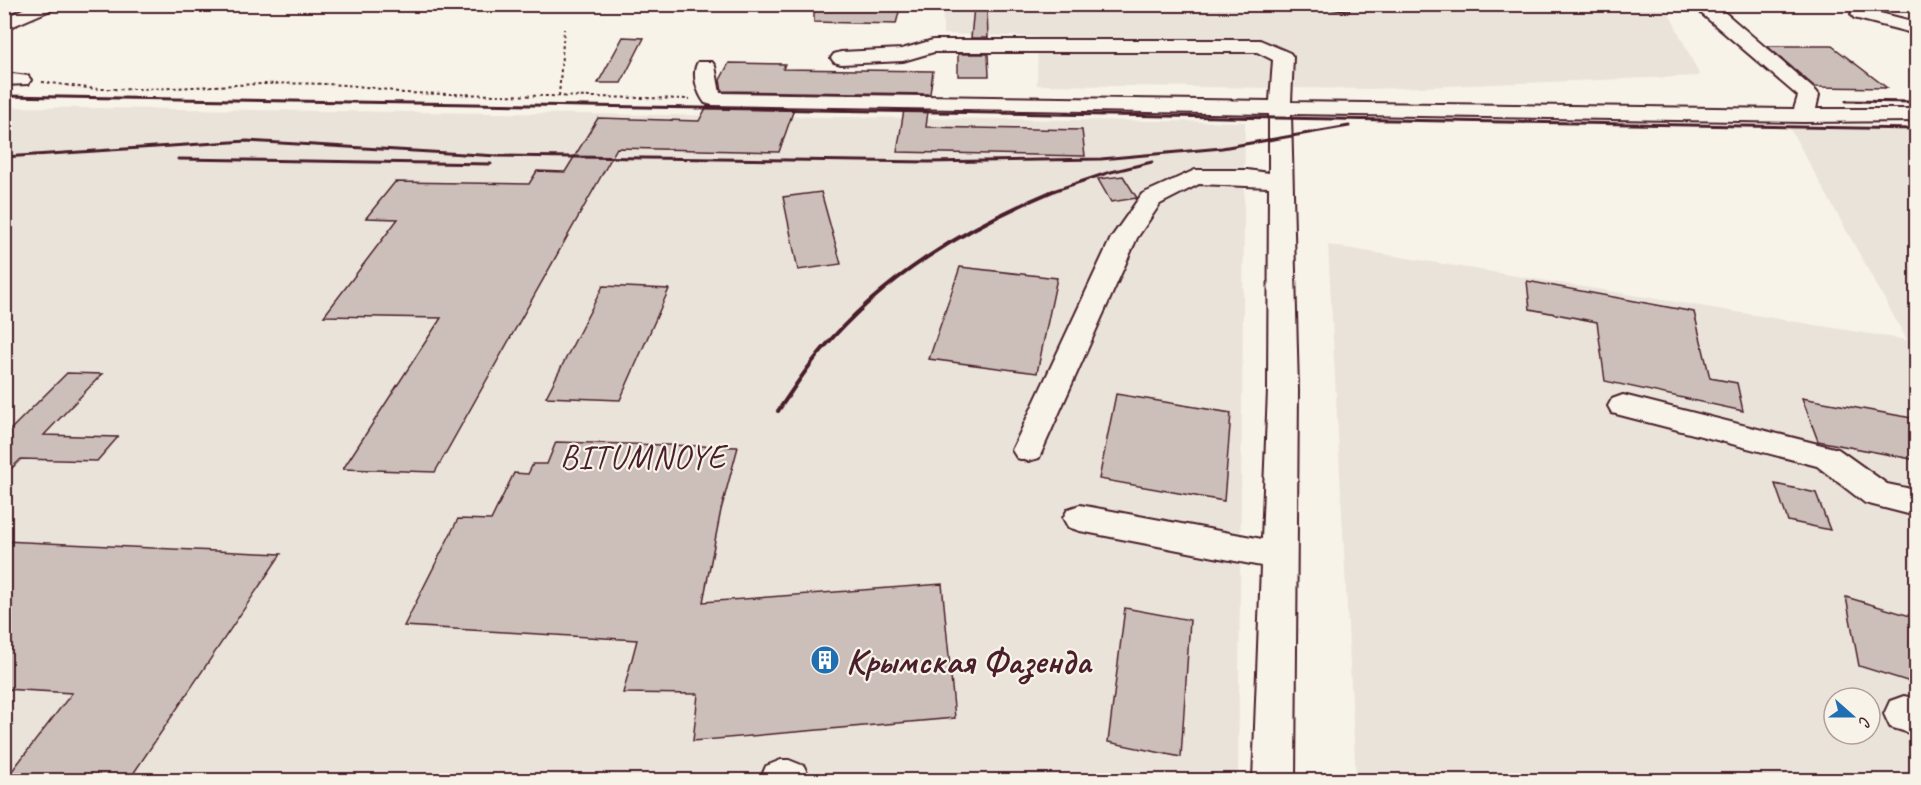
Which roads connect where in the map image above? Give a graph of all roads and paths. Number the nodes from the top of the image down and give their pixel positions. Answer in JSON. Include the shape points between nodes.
{"nodes":[{"id":1,"x":49,"y":4,"type":"edge"},
{"id":2,"x":1706,"y":4,"type":"edge"},
{"id":3,"x":1860,"y":14,"type":"dead end"},
{"id":4,"x":4,"y":25,"type":"edge"},
{"id":5,"x":1917,"y":28,"type":"edge"},
{"id":6,"x":564,"y":29,"type":"dead end"},
{"id":7,"x":841,"y":58,"type":"dead end"},
{"id":8,"x":705,"y":66,"type":"dead end"},
{"id":9,"x":13,"y":80,"type":"edge"},
{"id":10,"x":559,"y":96,"type":"junction"},
{"id":11,"x":712,"y":99,"type":"junction"},
{"id":12,"x":1280,"y":110,"type":"junction"},
{"id":13,"x":1917,"y":115,"type":"edge"},
{"id":14,"x":1803,"y":116,"type":"junction"},
{"id":15,"x":1281,"y":181,"type":"junction"},
{"id":16,"x":1623,"y":406,"type":"dead end"},
{"id":17,"x":1028,"y":450,"type":"dead end"},
{"id":18,"x":1917,"y":503,"type":"edge"},
{"id":19,"x":1080,"y":519,"type":"dead end"},
{"id":20,"x":1279,"y":556,"type":"junction"},
{"id":21,"x":781,"y":780,"type":"edge"},
{"id":22,"x":789,"y":780,"type":"edge"},
{"id":23,"x":1274,"y":780,"type":"edge"}],
"edges":[{"from":1,"to":4,"type":"street"},
{"from":2,"to":14,"type":"street","via":[[1708,10],[1809,95]]},
{"from":3,"to":5,"type":"street"},
{"from":6,"to":10,"type":"path"},
{"from":7,"to":12,"type":"street","via":[[903,55],[933,46],[1260,46],[1283,57]]},
{"from":8,"to":11,"type":"street"},
{"from":9,"to":10,"type":"path","via":[[105,88],[366,85],[403,93]]},
{"from":10,"to":11,"type":"path"},
{"from":11,"to":12,"type":"street"},
{"from":12,"to":14,"type":"street"},
{"from":12,"to":15,"type":"street"},
{"from":13,"to":14,"type":"street"},
{"from":15,"to":17,"type":"street","via":[[1195,177],[1151,199],[1124,238]]},
{"from":15,"to":20,"type":"street","via":[[1283,390]]},
{"from":16,"to":18,"type":"street","via":[[1827,457],[1877,494]]},
{"from":19,"to":20,"type":"street"},
{"from":20,"to":23,"type":"street"},
{"from":21,"to":22,"type":"street"}]}
